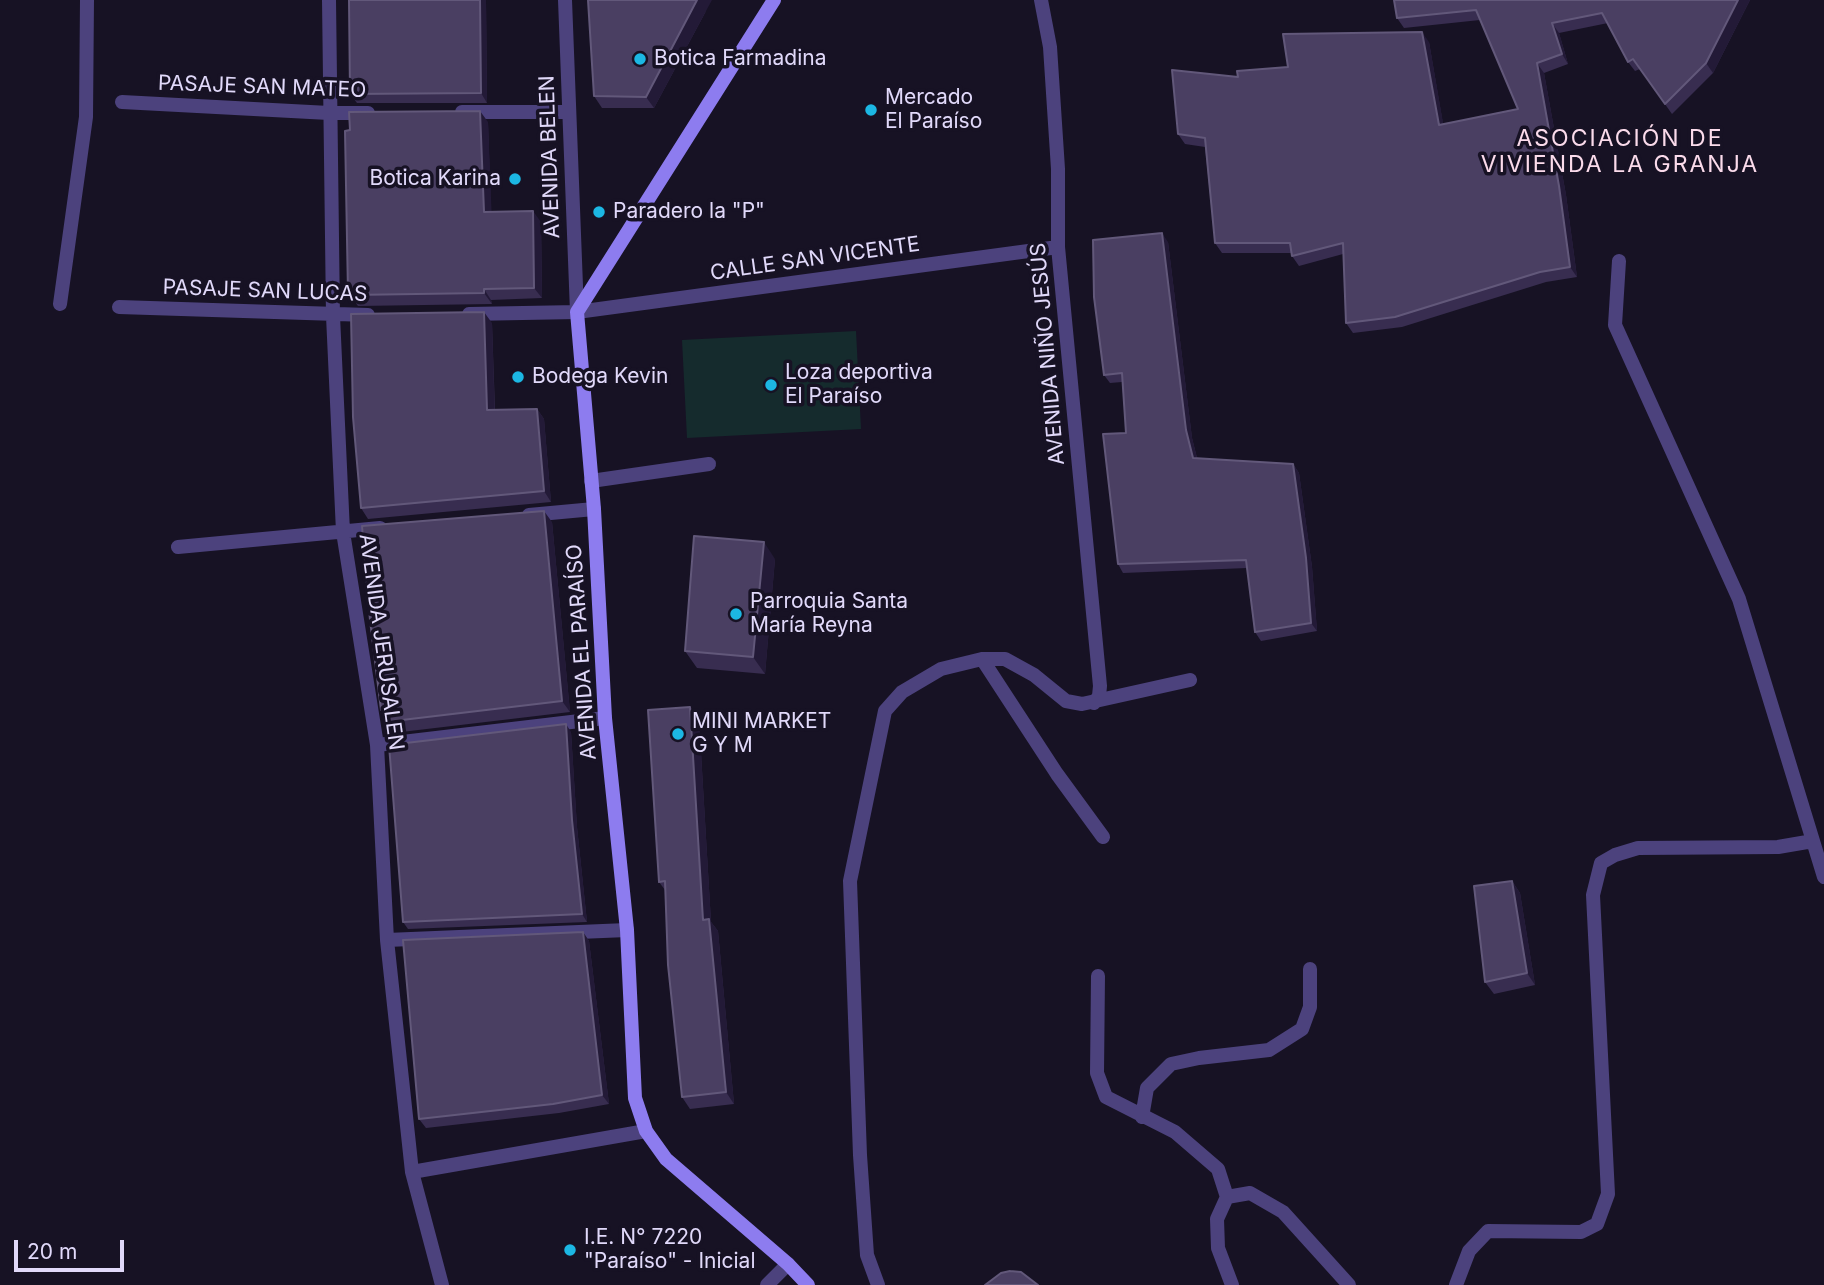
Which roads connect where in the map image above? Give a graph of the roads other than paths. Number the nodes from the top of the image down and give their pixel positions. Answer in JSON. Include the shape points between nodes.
{"nodes":[{"id":1,"x":87,"y":0,"type":"edge"},
{"id":2,"x":329,"y":0,"type":"edge"},
{"id":3,"x":565,"y":0,"type":"edge"},
{"id":4,"x":774,"y":0,"type":"edge"},
{"id":5,"x":1041,"y":0,"type":"edge"},
{"id":6,"x":122,"y":102,"type":"dead end"},
{"id":7,"x":449,"y":112,"type":"edge"},
{"id":8,"x":569,"y":112,"type":"junction"},
{"id":9,"x":330,"y":113,"type":"junction"},
{"id":10,"x":383,"y":113,"type":"edge"},
{"id":11,"x":1058,"y":247,"type":"junction"},
{"id":12,"x":1619,"y":261,"type":"dead end"},
{"id":13,"x":60,"y":304,"type":"dead end"},
{"id":14,"x":119,"y":307,"type":"dead end"},
{"id":15,"x":577,"y":312,"type":"junction"},
{"id":16,"x":455,"y":314,"type":"edge"},
{"id":17,"x":387,"y":315,"type":"edge"},
{"id":18,"x":333,"y":316,"type":"junction"},
{"id":19,"x":709,"y":464,"type":"dead end"},
{"id":20,"x":591,"y":481,"type":"junction"},
{"id":21,"x":594,"y":509,"type":"junction"},
{"id":22,"x":510,"y":517,"type":"edge"},
{"id":23,"x":399,"y":527,"type":"edge"},
{"id":24,"x":344,"y":532,"type":"junction"},
{"id":25,"x":178,"y":547,"type":"dead end"},
{"id":26,"x":982,"y":659,"type":"junction"},
{"id":27,"x":1190,"y":680,"type":"dead end"},
{"id":28,"x":1094,"y":703,"type":"junction"},
{"id":29,"x":605,"y":718,"type":"junction"},
{"id":30,"x":377,"y":745,"type":"junction"},
{"id":31,"x":1103,"y":836,"type":"dead end"},
{"id":32,"x":1813,"y":841,"type":"junction"},
{"id":33,"x":1824,"y":877,"type":"edge"},
{"id":34,"x":627,"y":930,"type":"junction"},
{"id":35,"x":387,"y":940,"type":"junction"},
{"id":36,"x":1310,"y":969,"type":"dead end"},
{"id":37,"x":1098,"y":976,"type":"dead end"},
{"id":38,"x":1142,"y":1117,"type":"junction"},
{"id":39,"x":646,"y":1131,"type":"junction"},
{"id":40,"x":412,"y":1172,"type":"junction"},
{"id":41,"x":1227,"y":1197,"type":"junction"},
{"id":42,"x":788,"y":1264,"type":"junction"},
{"id":43,"x":442,"y":1285,"type":"edge"},
{"id":44,"x":767,"y":1285,"type":"edge"},
{"id":45,"x":808,"y":1285,"type":"edge"},
{"id":46,"x":878,"y":1285,"type":"edge"},
{"id":47,"x":1232,"y":1285,"type":"edge"},
{"id":48,"x":1349,"y":1285,"type":"edge"},
{"id":49,"x":1456,"y":1285,"type":"edge"}],
"edges":[{"from":1,"to":13,"type":"street","via":[[86,117]]},
{"from":2,"to":9,"type":"street","name":"AVENIDA JERUSALEN"},
{"from":3,"to":8,"type":"street","name":"AVENIDA BELEN"},
{"from":4,"to":15,"type":"street"},
{"from":5,"to":11,"type":"street","name":"AVENIDA NIÑO JESÚS","via":[[1050,47]]},
{"from":6,"to":9,"type":"street","name":"PASAJE SAN MATEO"},
{"from":7,"to":8,"type":"street"},
{"from":8,"to":15,"type":"street","name":"AVENIDA BELEN"},
{"from":9,"to":10,"type":"street","name":"PASAJE SAN MATEO"},
{"from":9,"to":18,"type":"street","name":"AVENIDA JERUSALEN"},
{"from":11,"to":15,"type":"street","name":"CALLE SAN VICENTE"},
{"from":11,"to":28,"type":"street","name":"AVENIDA NIÑO JESÚS","via":[[1100,686]]},
{"from":12,"to":32,"type":"street","via":[[1615,325],[1739,599]]},
{"from":14,"to":18,"type":"street","name":"PASAJE SAN LUCAS"},
{"from":15,"to":16,"type":"street"},
{"from":15,"to":20,"type":"street","name":"AVENIDA EL PARAÍSO"},
{"from":17,"to":18,"type":"street","name":"PASAJE SAN LUCAS"},
{"from":18,"to":24,"type":"street","name":"AVENIDA JERUSALEN"},
{"from":19,"to":20,"type":"street"},
{"from":20,"to":21,"type":"street","name":"AVENIDA EL PARAÍSO"},
{"from":21,"to":22,"type":"street"},
{"from":21,"to":29,"type":"street","name":"AVENIDA EL PARAÍSO"},
{"from":23,"to":24,"type":"street"},
{"from":24,"to":25,"type":"street"},
{"from":24,"to":30,"type":"street","name":"AVENIDA JERUSALEN"},
{"from":26,"to":28,"type":"street","via":[[1005,659],[1066,701]]},
{"from":26,"to":31,"type":"street"},
{"from":26,"to":46,"type":"street","via":[[941,669],[902,692],[885,711],[850,881],[860,1156],[867,1255]]},
{"from":27,"to":28,"type":"street"},
{"from":29,"to":30,"type":"street"},
{"from":29,"to":34,"type":"street","name":"AVENIDA EL PARAÍSO"},
{"from":30,"to":35,"type":"street","name":"AVENIDA JERUSALEN"},
{"from":32,"to":33,"type":"street"},
{"from":32,"to":49,"type":"street","via":[[1778,847],[1638,848],[1601,863],[1593,895],[1608,1194],[1597,1224],[1581,1232],[1488,1231],[1469,1251]]},
{"from":34,"to":35,"type":"street"},
{"from":34,"to":39,"type":"street","name":"AVENIDA EL PARAÍSO","via":[[635,1098]]},
{"from":35,"to":40,"type":"street","name":"AVENIDA JERUSALEN"},
{"from":36,"to":38,"type":"street","via":[[1310,1007],[1302,1029],[1269,1050],[1171,1064],[1147,1088]]},
{"from":37,"to":38,"type":"street","via":[[1097,1073],[1106,1097]]},
{"from":38,"to":41,"type":"street","via":[[1175,1132],[1218,1169]]},
{"from":39,"to":40,"type":"street"},
{"from":39,"to":42,"type":"street","name":"AVENIDA EL PARAÍSO","via":[[666,1160]]},
{"from":40,"to":43,"type":"street","name":"AVENIDA JERUSALEN"},
{"from":41,"to":47,"type":"street","via":[[1217,1219],[1218,1248]]},
{"from":41,"to":48,"type":"street","via":[[1250,1193],[1283,1212]]},
{"from":42,"to":44,"type":"street"},
{"from":42,"to":45,"type":"street","name":"AVENIDA EL PARAÍSO"}]}
